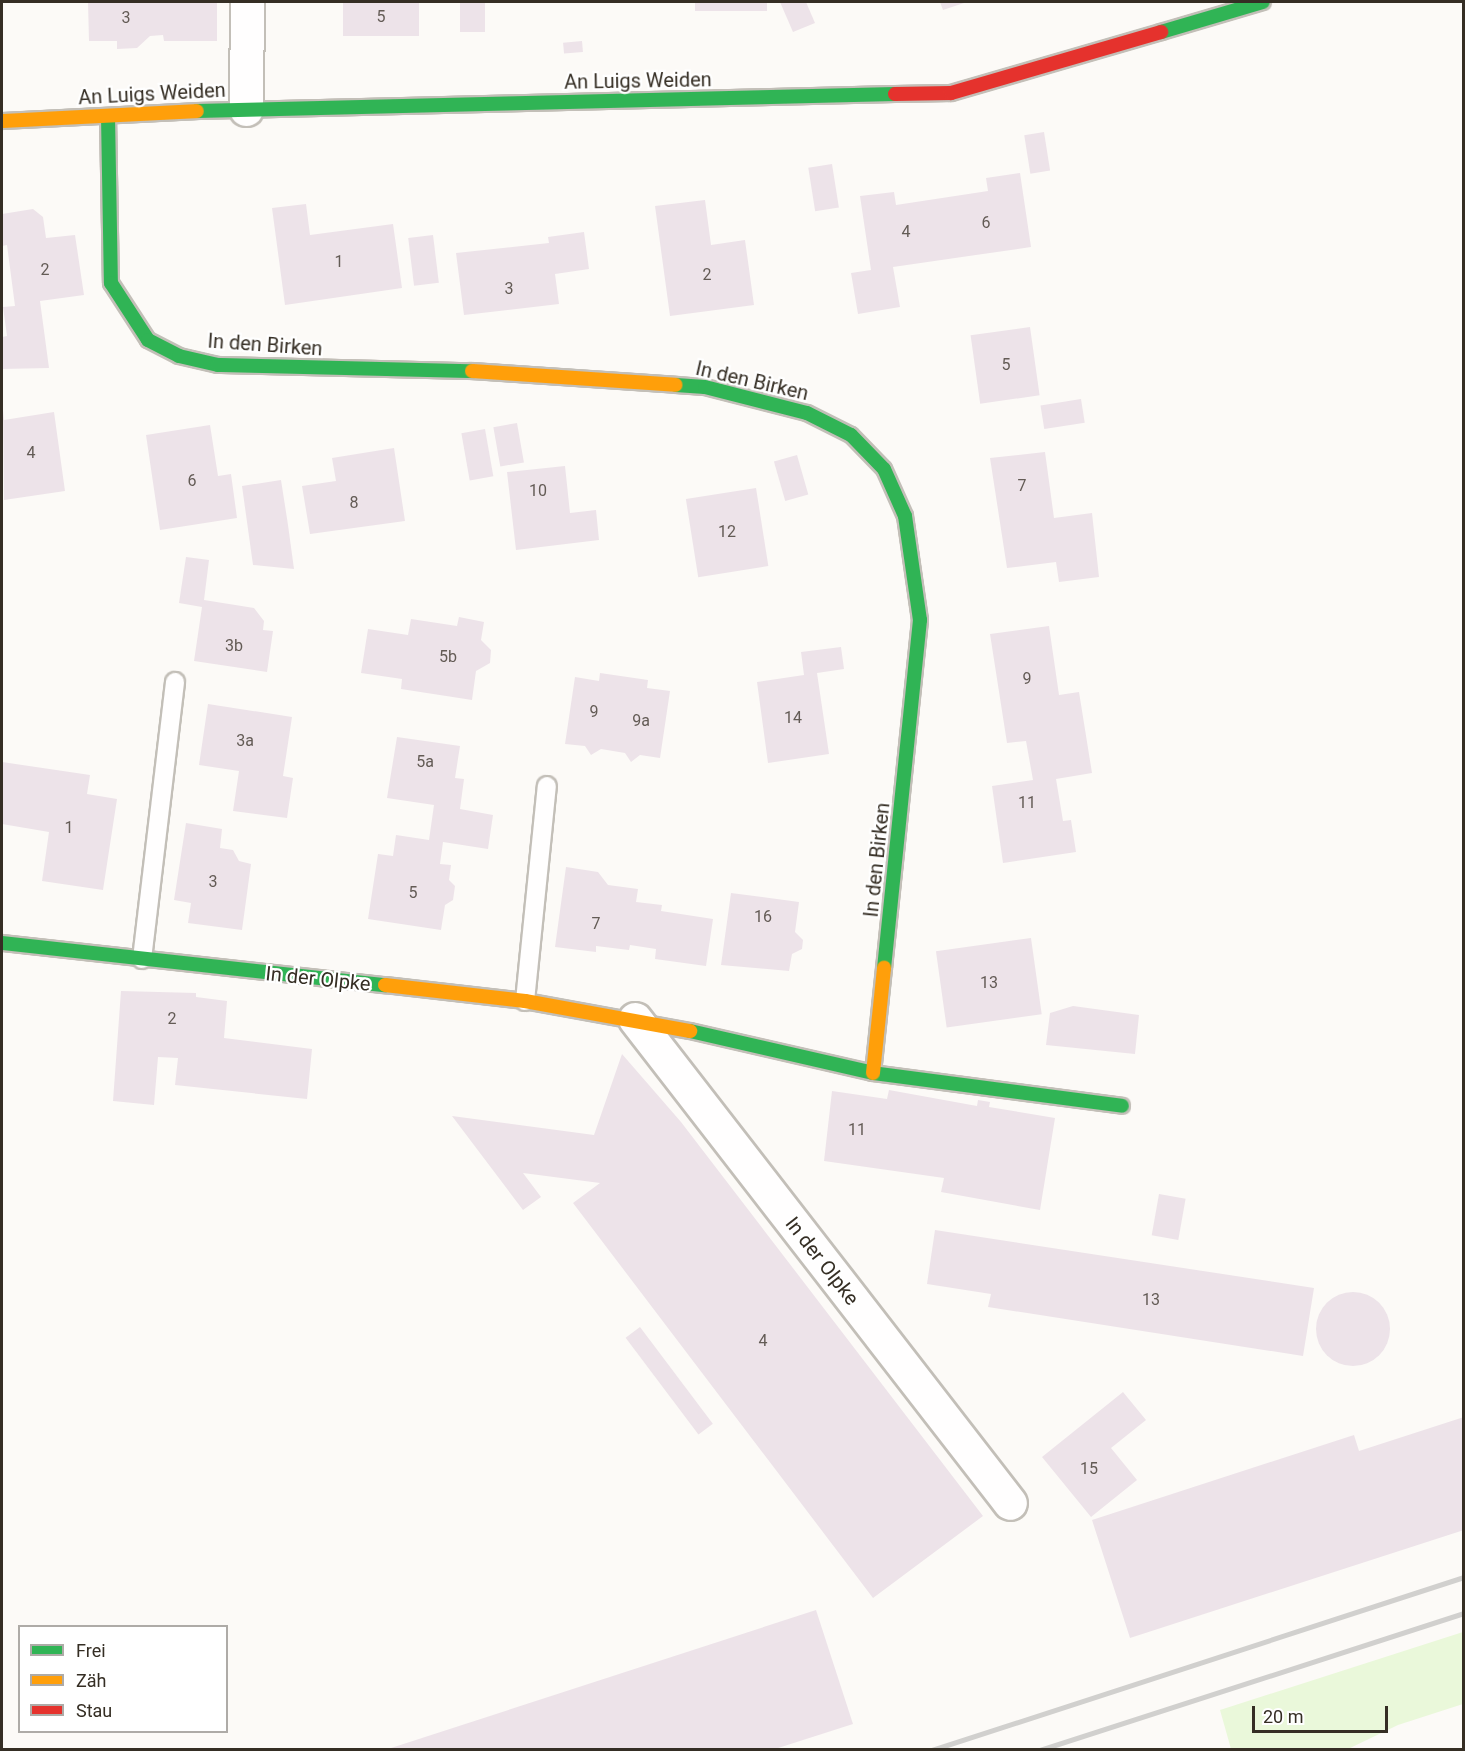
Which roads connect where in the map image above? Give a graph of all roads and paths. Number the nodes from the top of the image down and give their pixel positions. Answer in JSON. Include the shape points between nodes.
{"nodes":[{"id":1,"x":247,"y":2,"type":"edge"},
{"id":2,"x":1263,"y":2,"type":"edge"},
{"id":3,"x":246,"y":109,"type":"junction"},
{"id":4,"x":108,"y":116,"type":"junction"},
{"id":5,"x":2,"y":121,"type":"edge"},
{"id":6,"x":175,"y":682,"type":"dead end"},
{"id":7,"x":547,"y":786,"type":"dead end"},
{"id":8,"x":2,"y":943,"type":"edge"},
{"id":9,"x":142,"y":959,"type":"junction"},
{"id":10,"x":525,"y":1001,"type":"junction"},
{"id":11,"x":635,"y":1019,"type":"junction"},
{"id":12,"x":873,"y":1073,"type":"junction"},
{"id":13,"x":1122,"y":1106,"type":"dead end"},
{"id":14,"x":1010,"y":1503,"type":"dead end"}],
"edges":[{"from":1,"to":3,"type":"street"},
{"from":2,"to":3,"type":"street","name":"An Luigs Weiden","via":[[951,93]]},
{"from":3,"to":4,"type":"street","name":"An Luigs Weiden"},
{"from":4,"to":5,"type":"street","name":"An Luigs Weiden"},
{"from":4,"to":12,"type":"street","name":"In den Birken","via":[[111,283],[148,340],[179,356],[218,364],[539,373],[705,387],[807,412],[851,435],[884,469],[905,516],[920,620]]},
{"from":6,"to":9,"type":"lane"},
{"from":7,"to":10,"type":"lane"},
{"from":8,"to":9,"type":"street","name":"In der Olpke"},
{"from":9,"to":10,"type":"street","name":"In der Olpke"},
{"from":10,"to":11,"type":"street","name":"In der Olpke"},
{"from":11,"to":12,"type":"street","name":"In der Olpke"},
{"from":11,"to":14,"type":"street","name":"In der Olpke"},
{"from":12,"to":13,"type":"street","name":"In der Olpke"}]}
